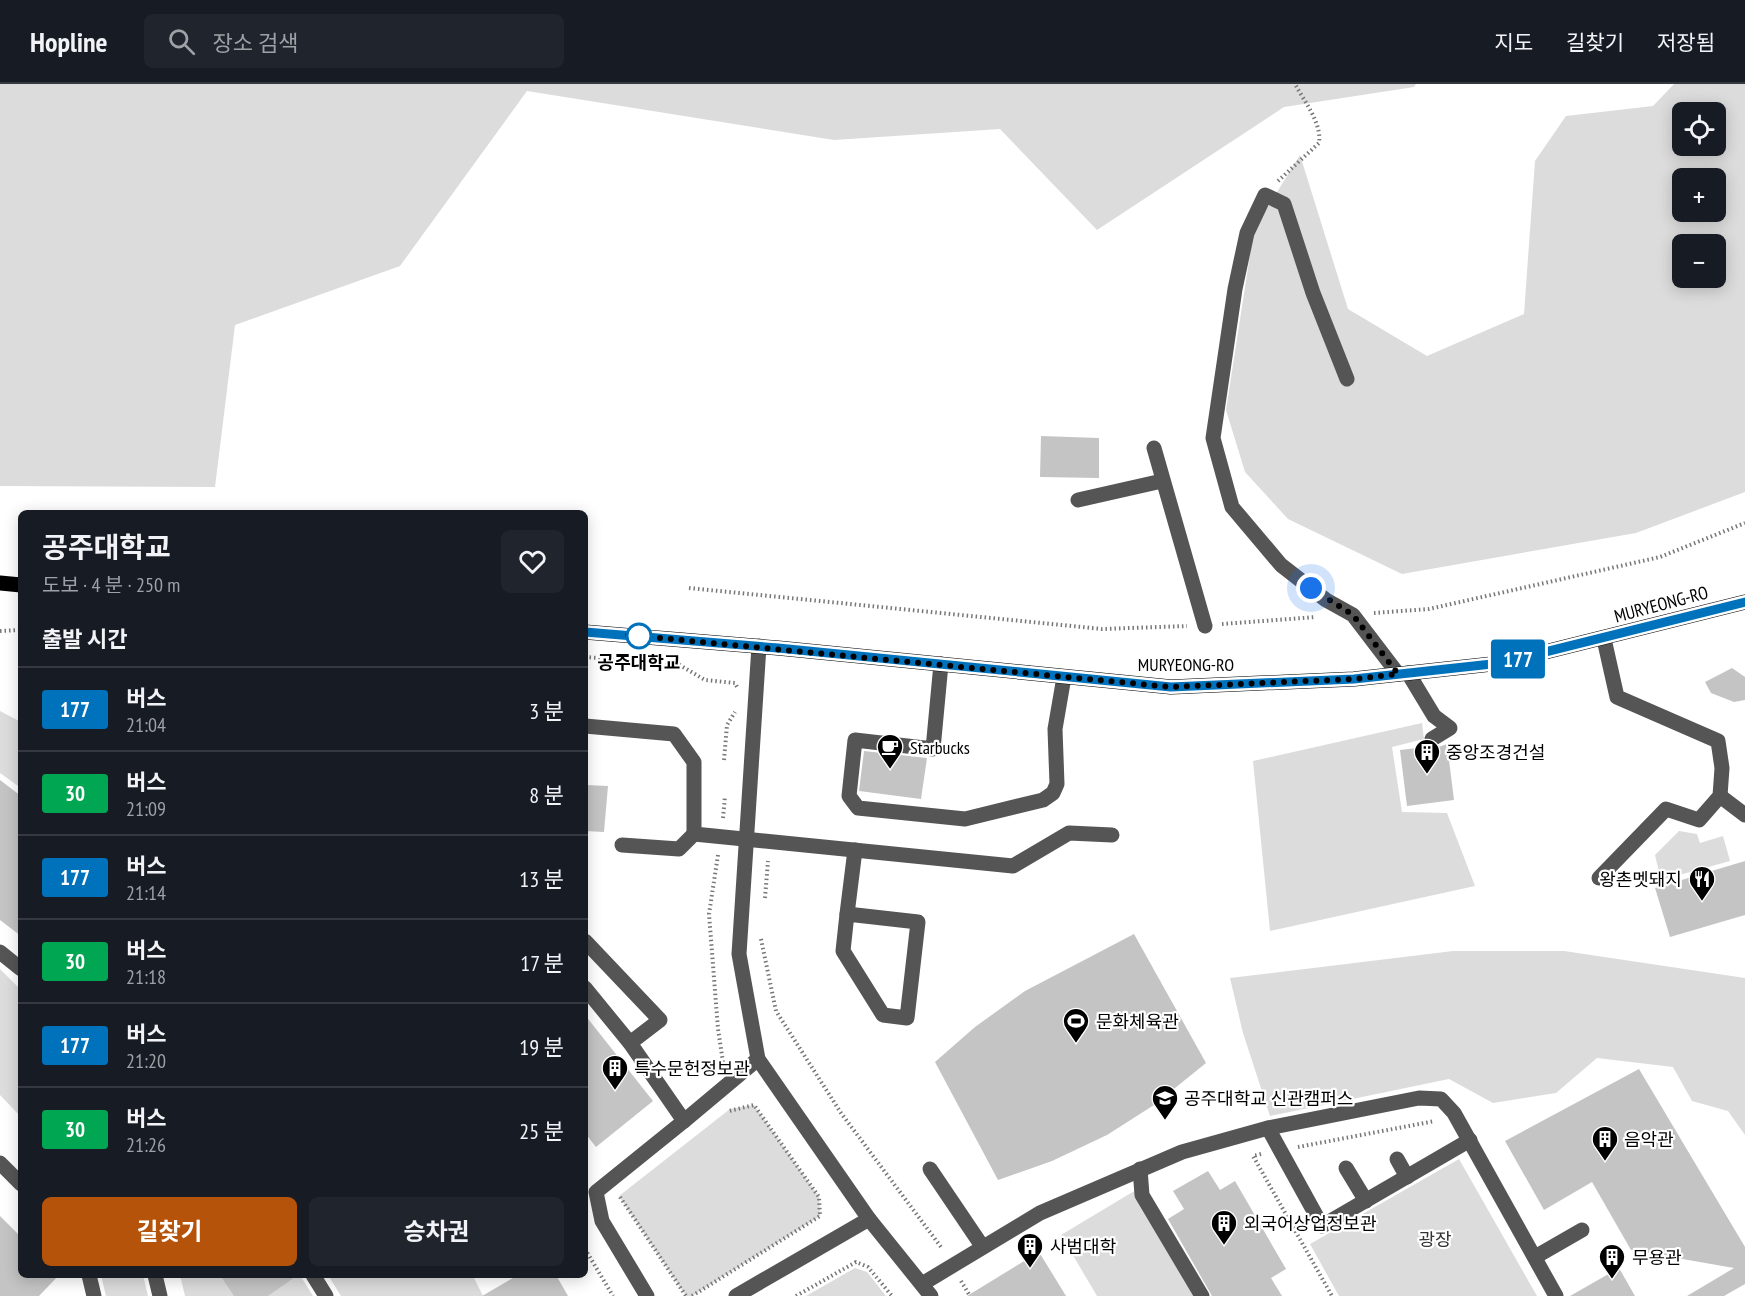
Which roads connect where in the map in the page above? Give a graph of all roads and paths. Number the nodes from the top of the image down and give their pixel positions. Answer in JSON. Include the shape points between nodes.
{"nodes":[{"id":1,"x":1295,"y":84,"type":"edge"},
{"id":2,"x":1265,"y":195,"type":"junction"},
{"id":3,"x":1347,"y":379,"type":"dead end"},
{"id":4,"x":1154,"y":448,"type":"dead end"},
{"id":5,"x":1162,"y":481,"type":"junction"},
{"id":6,"x":1078,"y":500,"type":"dead end"},
{"id":7,"x":1745,"y":523,"type":"edge"},
{"id":8,"x":0,"y":583,"type":"edge"},
{"id":9,"x":18,"y":585,"type":"edge"},
{"id":10,"x":689,"y":588,"type":"dead end"},
{"id":11,"x":1745,"y":602,"type":"edge"},
{"id":12,"x":1353,"y":615,"type":"junction"},
{"id":13,"x":1319,"y":617,"type":"dead end"},
{"id":14,"x":1205,"y":626,"type":"junction"},
{"id":15,"x":18,"y":630,"type":"edge"},
{"id":16,"x":0,"y":631,"type":"edge"},
{"id":17,"x":588,"y":632,"type":"edge"},
{"id":18,"x":1604,"y":639,"type":"junction"},
{"id":19,"x":759,"y":646,"type":"junction"},
{"id":20,"x":588,"y":657,"type":"edge"},
{"id":21,"x":941,"y":664,"type":"junction"},
{"id":22,"x":1403,"y":674,"type":"junction"},
{"id":23,"x":1064,"y":676,"type":"junction"},
{"id":24,"x":739,"y":692,"type":"dead end"},
{"id":25,"x":737,"y":708,"type":"dead end"},
{"id":26,"x":588,"y":726,"type":"edge"},
{"id":27,"x":1432,"y":739,"type":"dead end"},
{"id":28,"x":724,"y":760,"type":"dead end"},
{"id":29,"x":725,"y":796,"type":"dead end"},
{"id":30,"x":1720,"y":796,"type":"junction"},
{"id":31,"x":1745,"y":815,"type":"edge"},
{"id":32,"x":694,"y":834,"type":"junction"},
{"id":33,"x":1112,"y":835,"type":"dead end"},
{"id":34,"x":720,"y":837,"type":"junction"},
{"id":35,"x":747,"y":840,"type":"junction"},
{"id":36,"x":769,"y":842,"type":"junction"},
{"id":37,"x":622,"y":845,"type":"dead end"},
{"id":38,"x":855,"y":850,"type":"junction"},
{"id":39,"x":1599,"y":878,"type":"dead end"},
{"id":40,"x":764,"y":908,"type":"dead end"},
{"id":41,"x":847,"y":914,"type":"junction"},
{"id":42,"x":762,"y":930,"type":"dead end"},
{"id":43,"x":588,"y":943,"type":"edge"},
{"id":44,"x":0,"y":952,"type":"edge"},
{"id":45,"x":18,"y":967,"type":"edge"},
{"id":46,"x":588,"y":992,"type":"edge"},
{"id":47,"x":630,"y":1043,"type":"junction"},
{"id":48,"x":758,"y":1059,"type":"junction"},
{"id":49,"x":723,"y":1063,"type":"dead end"},
{"id":50,"x":721,"y":1117,"type":"dead end"},
{"id":51,"x":684,"y":1121,"type":"junction"},
{"id":52,"x":1268,"y":1128,"type":"junction"},
{"id":53,"x":1470,"y":1140,"type":"junction"},
{"id":54,"x":1397,"y":1159,"type":"dead end"},
{"id":55,"x":0,"y":1163,"type":"edge"},
{"id":56,"x":1346,"y":1168,"type":"dead end"},
{"id":57,"x":930,"y":1169,"type":"dead end"},
{"id":58,"x":1140,"y":1169,"type":"junction"},
{"id":59,"x":1407,"y":1177,"type":"junction"},
{"id":60,"x":18,"y":1181,"type":"edge"},
{"id":61,"x":629,"y":1189,"type":"dead end"},
{"id":62,"x":1365,"y":1201,"type":"junction"},
{"id":63,"x":869,"y":1219,"type":"junction"},
{"id":64,"x":1582,"y":1230,"type":"dead end"},
{"id":65,"x":982,"y":1246,"type":"junction"},
{"id":66,"x":941,"y":1247,"type":"dead end"},
{"id":67,"x":588,"y":1254,"type":"edge"},
{"id":68,"x":1535,"y":1257,"type":"junction"},
{"id":69,"x":90,"y":1278,"type":"edge"},
{"id":70,"x":156,"y":1278,"type":"edge"},
{"id":71,"x":315,"y":1278,"type":"edge"},
{"id":72,"x":960,"y":1281,"type":"dead end"},
{"id":73,"x":1326,"y":1287,"type":"dead end"},
{"id":74,"x":926,"y":1290,"type":"edge"},
{"id":75,"x":94,"y":1296,"type":"edge"},
{"id":76,"x":160,"y":1296,"type":"edge"},
{"id":77,"x":326,"y":1296,"type":"edge"},
{"id":78,"x":613,"y":1296,"type":"edge"},
{"id":79,"x":647,"y":1296,"type":"edge"},
{"id":80,"x":686,"y":1296,"type":"edge"},
{"id":81,"x":692,"y":1296,"type":"edge"},
{"id":82,"x":736,"y":1296,"type":"edge"},
{"id":83,"x":796,"y":1296,"type":"edge"},
{"id":84,"x":892,"y":1296,"type":"edge"},
{"id":85,"x":970,"y":1296,"type":"edge"},
{"id":86,"x":1202,"y":1296,"type":"edge"},
{"id":87,"x":1332,"y":1296,"type":"edge"},
{"id":88,"x":1556,"y":1296,"type":"edge"}],
"edges":[{"from":1,"to":2,"type":"path","via":[[1316,122],[1318,143]]},
{"from":2,"to":3,"type":"street","via":[[1284,204]]},
{"from":2,"to":12,"type":"street","via":[[1247,232],[1234,289],[1213,438],[1232,507],[1281,565],[1326,600]]},
{"from":4,"to":5,"type":"street"},
{"from":5,"to":6,"type":"street"},
{"from":5,"to":14,"type":"street"},
{"from":7,"to":12,"type":"path","via":[[1660,557],[1429,609]]},
{"from":8,"to":9,"type":"main road"},
{"from":10,"to":14,"type":"path","via":[[1102,628]]},
{"from":11,"to":18,"type":"main road","name":"MURYEONG-RO"},
{"from":12,"to":22,"type":"street"},
{"from":13,"to":14,"type":"path"},
{"from":15,"to":16,"type":"path"},
{"from":17,"to":19,"type":"main road","name":"MURYEONG-RO"},
{"from":18,"to":22,"type":"main road","name":"MURYEONG-RO","via":[[1501,663]]},
{"from":18,"to":30,"type":"street","via":[[1617,697],[1718,741],[1722,768]]},
{"from":19,"to":21,"type":"main road","name":"MURYEONG-RO"},
{"from":19,"to":35,"type":"street"},
{"from":20,"to":24,"type":"path","via":[[678,664],[705,680],[735,683]]},
{"from":21,"to":23,"type":"main road","name":"MURYEONG-RO"},
{"from":21,"to":23,"type":"street","via":[[933,749],[855,740],[852,744],[849,796],[858,808],[965,819],[1043,801],[1057,784],[1055,729]]},
{"from":22,"to":23,"type":"main road","name":"MURYEONG-RO","via":[[1171,687]]},
{"from":22,"to":27,"type":"street","via":[[1434,716],[1450,728]]},
{"from":25,"to":28,"type":"path","via":[[727,725]]},
{"from":26,"to":32,"type":"street","via":[[675,734],[694,762]]},
{"from":29,"to":34,"type":"path"},
{"from":30,"to":31,"type":"street"},
{"from":30,"to":39,"type":"street","via":[[1699,820],[1666,809]]},
{"from":32,"to":34,"type":"street"},
{"from":32,"to":37,"type":"street","via":[[679,849]]},
{"from":33,"to":38,"type":"street","via":[[1069,833],[1013,866]]},
{"from":34,"to":35,"type":"street"},
{"from":34,"to":49,"type":"path","via":[[710,914]]},
{"from":35,"to":36,"type":"street"},
{"from":35,"to":48,"type":"street","via":[[739,954]]},
{"from":36,"to":38,"type":"street"},
{"from":36,"to":40,"type":"path"},
{"from":38,"to":41,"type":"street"},
{"from":41,"to":41,"type":"street","via":[[843,951],[883,1015],[907,1018],[918,922]]},
{"from":42,"to":66,"type":"path","via":[[776,1011],[841,1113]]},
{"from":43,"to":47,"type":"street","via":[[660,1020]]},
{"from":44,"to":45,"type":"street"},
{"from":46,"to":47,"type":"street"},
{"from":47,"to":51,"type":"street"},
{"from":48,"to":51,"type":"street"},
{"from":48,"to":63,"type":"street"},
{"from":50,"to":81,"type":"path","via":[[730,1109],[754,1106],[819,1197],[820,1216]]},
{"from":51,"to":79,"type":"street","via":[[596,1192],[602,1221]]},
{"from":52,"to":53,"type":"street","via":[[1419,1098],[1440,1099],[1454,1113]]},
{"from":52,"to":58,"type":"street","via":[[1182,1152]]},
{"from":52,"to":62,"type":"street","via":[[1322,1226]]},
{"from":53,"to":59,"type":"street"},
{"from":53,"to":68,"type":"street"},
{"from":54,"to":59,"type":"street"},
{"from":55,"to":60,"type":"street"},
{"from":56,"to":62,"type":"street"},
{"from":57,"to":65,"type":"street"},
{"from":58,"to":65,"type":"street","via":[[1040,1213]]},
{"from":58,"to":86,"type":"street","via":[[1142,1195]]},
{"from":59,"to":62,"type":"street"},
{"from":61,"to":80,"type":"path","via":[[619,1196]]},
{"from":63,"to":74,"type":"street"},
{"from":63,"to":82,"type":"street"},
{"from":64,"to":68,"type":"street"},
{"from":65,"to":74,"type":"street"},
{"from":67,"to":78,"type":"path"},
{"from":68,"to":88,"type":"street"},
{"from":69,"to":75,"type":"street"},
{"from":70,"to":76,"type":"street"},
{"from":71,"to":77,"type":"street"},
{"from":72,"to":85,"type":"path"},
{"from":73,"to":87,"type":"path"},
{"from":83,"to":84,"type":"path","via":[[856,1262],[868,1267]]}]}
